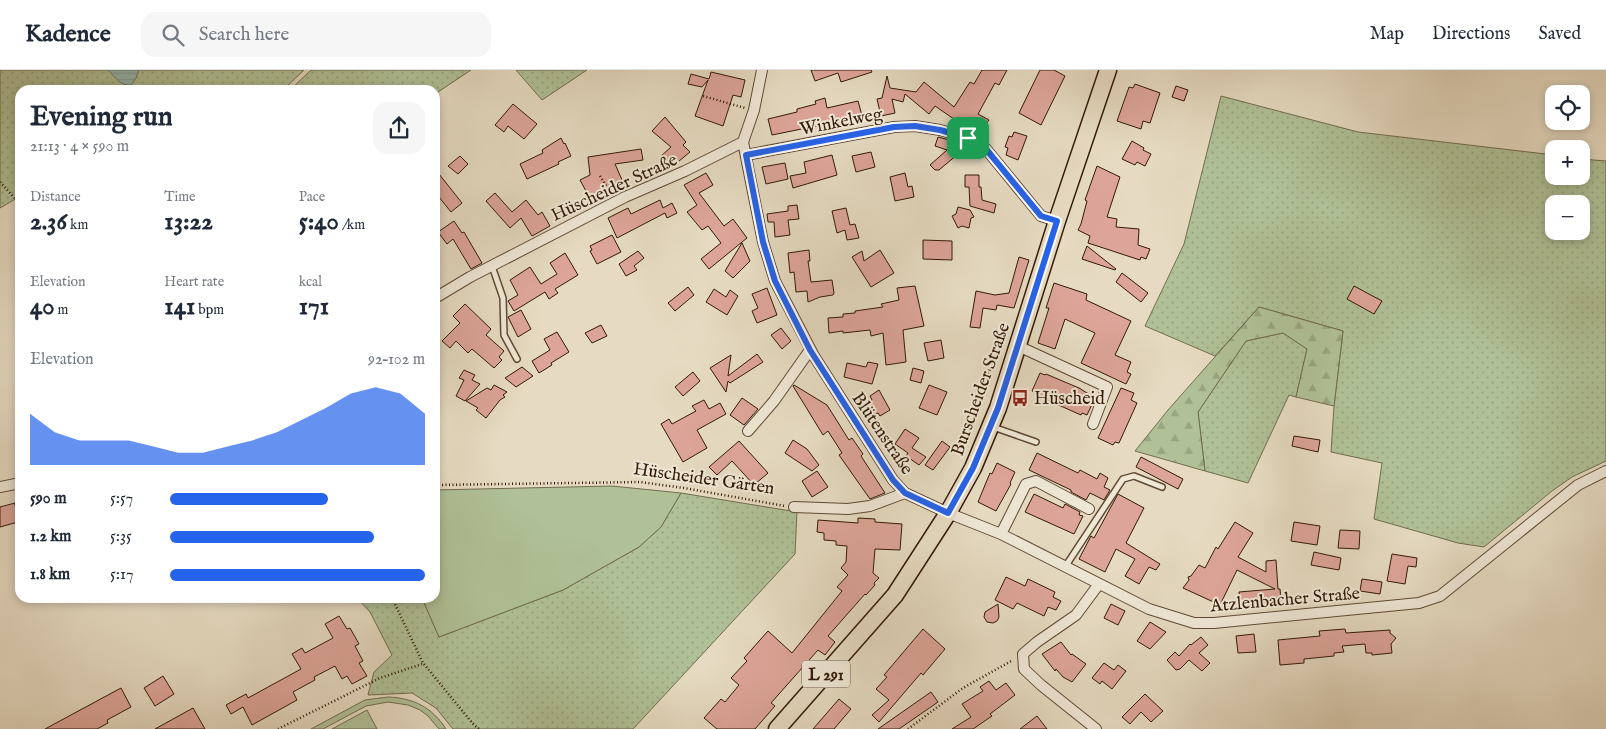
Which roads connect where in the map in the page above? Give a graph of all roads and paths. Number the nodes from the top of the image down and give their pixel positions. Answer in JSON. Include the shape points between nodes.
{"nodes":[{"id":1,"x":762,"y":70,"type":"edge"},
{"id":2,"x":1108,"y":70,"type":"edge"},
{"id":3,"x":703,"y":96,"type":"dead end"},
{"id":4,"x":754,"y":110,"type":"junction"},
{"id":5,"x":743,"y":142,"type":"junction"},
{"id":6,"x":746,"y":155,"type":"junction"},
{"id":7,"x":600,"y":176,"type":"dead end"},
{"id":8,"x":0,"y":182,"type":"edge"},
{"id":9,"x":15,"y":198,"type":"edge"},
{"id":10,"x":616,"y":201,"type":"junction"},
{"id":11,"x":1057,"y":221,"type":"junction"},
{"id":12,"x":492,"y":266,"type":"junction"},
{"id":13,"x":440,"y":295,"type":"edge"},
{"id":14,"x":1018,"y":346,"type":"junction"},
{"id":15,"x":810,"y":350,"type":"junction"},
{"id":16,"x":517,"y":359,"type":"dead end"},
{"id":17,"x":990,"y":369,"type":"dead end"},
{"id":18,"x":987,"y":378,"type":"dead end"},
{"id":19,"x":1093,"y":424,"type":"dead end"},
{"id":20,"x":990,"y":426,"type":"junction"},
{"id":21,"x":748,"y":431,"type":"dead end"},
{"id":22,"x":1036,"y":442,"type":"dead end"},
{"id":23,"x":1606,"y":471,"type":"edge"},
{"id":24,"x":15,"y":484,"type":"edge"},
{"id":25,"x":440,"y":485,"type":"edge"},
{"id":26,"x":0,"y":487,"type":"edge"},
{"id":27,"x":1162,"y":487,"type":"dead end"},
{"id":28,"x":905,"y":493,"type":"junction"},
{"id":29,"x":794,"y":507,"type":"joint"},
{"id":30,"x":1089,"y":509,"type":"dead end"},
{"id":31,"x":948,"y":513,"type":"junction"},
{"id":32,"x":1001,"y":534,"type":"junction"},
{"id":33,"x":1065,"y":567,"type":"junction"},
{"id":34,"x":1099,"y":584,"type":"junction"},
{"id":35,"x":394,"y":603,"type":"edge"},
{"id":36,"x":1023,"y":654,"type":"junction"},
{"id":37,"x":423,"y":663,"type":"junction"},
{"id":38,"x":278,"y":729,"type":"edge"},
{"id":39,"x":479,"y":729,"type":"edge"},
{"id":40,"x":777,"y":729,"type":"edge"},
{"id":41,"x":908,"y":729,"type":"edge"},
{"id":42,"x":1096,"y":729,"type":"edge"}],
"edges":[{"from":1,"to":4,"type":"street"},
{"from":2,"to":11,"type":"main road","name":"Burscheider Straße","number":"L 291"},
{"from":3,"to":4,"type":"path"},
{"from":4,"to":5,"type":"street"},
{"from":5,"to":6,"type":"street","name":"Blütenstraße"},
{"from":5,"to":10,"type":"street","name":"Hüscheider Straße"},
{"from":6,"to":11,"type":"street","name":"Winkelweg","via":[[894,127],[940,130],[968,138],[986,149],[1041,216]]},
{"from":6,"to":15,"type":"street","name":"Blütenstraße","via":[[763,242],[775,281]]},
{"from":7,"to":10,"type":"path"},
{"from":8,"to":9,"type":"path"},
{"from":10,"to":12,"type":"street","name":"Hüscheider Straße"},
{"from":11,"to":14,"type":"main road","name":"Burscheider Straße","number":"L 291"},
{"from":12,"to":13,"type":"street","name":"Hüscheider Straße"},
{"from":12,"to":16,"type":"lane","via":[[503,298],[504,335]]},
{"from":14,"to":19,"type":"street","via":[[1107,387]]},
{"from":14,"to":20,"type":"main road","name":"Burscheider Straße","number":"L 291"},
{"from":15,"to":21,"type":"street"},
{"from":15,"to":28,"type":"street","name":"Blütenstraße","via":[[893,480]]},
{"from":17,"to":18,"type":"path"},
{"from":20,"to":22,"type":"lane"},
{"from":20,"to":31,"type":"main road","name":"Burscheider Straße","number":"L 291","via":[[973,468]]},
{"from":23,"to":34,"type":"street","name":"Atzlenbacher Straße","via":[[1578,485],[1440,596],[1419,603],[1194,623],[1149,609]]},
{"from":24,"to":26,"type":"street"},
{"from":25,"to":29,"type":"path","name":"Hüscheider Gärten","via":[[640,482]]},
{"from":27,"to":33,"type":"lane","via":[[1134,476],[1123,479]]},
{"from":28,"to":29,"type":"street","name":"Hüscheider Gärten","via":[[870,506],[848,509]]},
{"from":28,"to":31,"type":"street","name":"Blütenstraße"},
{"from":30,"to":32,"type":"street","via":[[1036,481],[1026,484]]},
{"from":31,"to":32,"type":"street","name":"Atzlenbacher Straße"},
{"from":31,"to":40,"type":"main road","name":"Burscheider Straße","number":"L 291","via":[[895,595]]},
{"from":32,"to":33,"type":"street","name":"Atzlenbacher Straße"},
{"from":33,"to":34,"type":"street","name":"Atzlenbacher Straße"},
{"from":34,"to":36,"type":"street","via":[[1076,616]]},
{"from":35,"to":37,"type":"path"},
{"from":36,"to":41,"type":"path","via":[[964,688]]},
{"from":36,"to":42,"type":"street","via":[[1024,670]]},
{"from":37,"to":38,"type":"path","via":[[380,678]]},
{"from":37,"to":39,"type":"path"}]}
